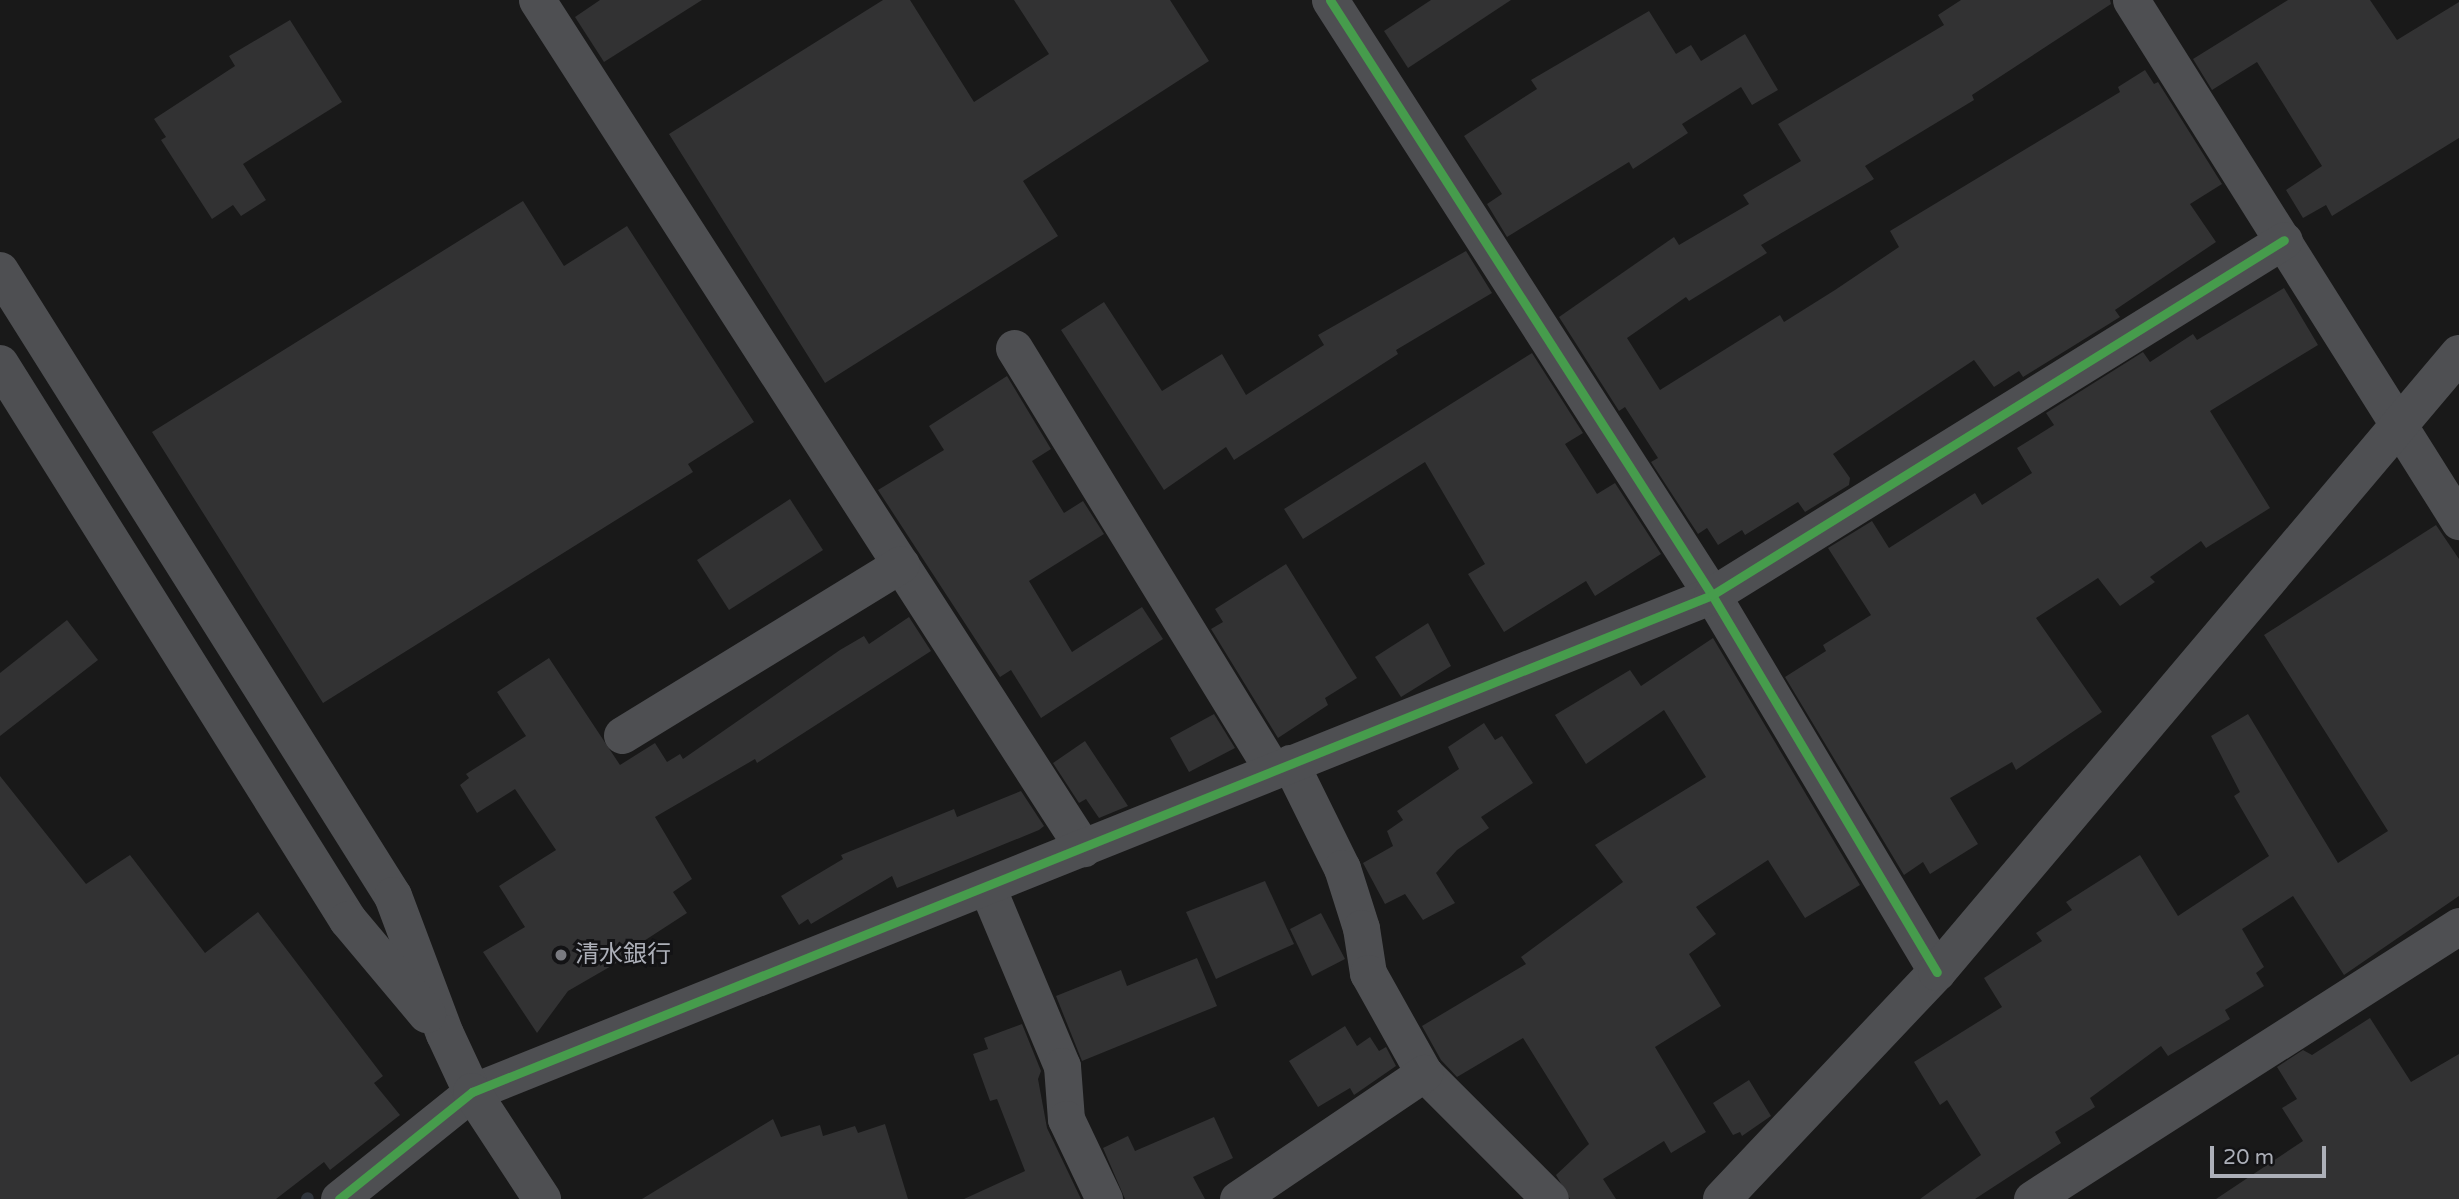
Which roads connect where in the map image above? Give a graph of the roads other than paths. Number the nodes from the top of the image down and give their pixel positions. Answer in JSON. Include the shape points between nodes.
{"nodes":[{"id":1,"x":537,"y":0,"type":"edge"},
{"id":2,"x":1330,"y":0,"type":"edge"},
{"id":3,"x":2131,"y":0,"type":"edge"},
{"id":4,"x":2284,"y":240,"type":"junction"},
{"id":5,"x":0,"y":271,"type":"edge"},
{"id":6,"x":1014,"y":348,"type":"dead end"},
{"id":7,"x":2459,"y":354,"type":"edge"},
{"id":8,"x":0,"y":363,"type":"edge"},
{"id":9,"x":2397,"y":427,"type":"junction"},
{"id":10,"x":2459,"y":521,"type":"edge"},
{"id":11,"x":901,"y":564,"type":"junction"},
{"id":12,"x":1712,"y":595,"type":"junction"},
{"id":13,"x":622,"y":735,"type":"dead end"},
{"id":14,"x":1282,"y":766,"type":"junction"},
{"id":15,"x":1083,"y":848,"type":"junction"},
{"id":16,"x":987,"y":887,"type":"junction"},
{"id":17,"x":2459,"y":926,"type":"edge"},
{"id":18,"x":1937,"y":972,"type":"junction"},
{"id":19,"x":445,"y":1034,"type":"junction"},
{"id":20,"x":1424,"y":1073,"type":"junction"},
{"id":21,"x":472,"y":1092,"type":"junction"},
{"id":22,"x":340,"y":1199,"type":"edge"},
{"id":23,"x":542,"y":1199,"type":"edge"},
{"id":24,"x":1104,"y":1199,"type":"edge"},
{"id":25,"x":1238,"y":1199,"type":"edge"},
{"id":26,"x":1550,"y":1199,"type":"edge"},
{"id":27,"x":1722,"y":1199,"type":"edge"},
{"id":28,"x":2032,"y":1199,"type":"edge"}],
"edges":[{"from":1,"to":11,"type":"street"},
{"from":2,"to":12,"type":"street"},
{"from":3,"to":4,"type":"street"},
{"from":4,"to":9,"type":"street"},
{"from":4,"to":12,"type":"street"},
{"from":5,"to":19,"type":"street","via":[[393,896]]},
{"from":6,"to":14,"type":"street"},
{"from":7,"to":9,"type":"street"},
{"from":8,"to":19,"type":"street","via":[[348,920]]},
{"from":9,"to":10,"type":"street"},
{"from":9,"to":18,"type":"street"},
{"from":11,"to":13,"type":"street"},
{"from":11,"to":15,"type":"street"},
{"from":12,"to":14,"type":"street"},
{"from":12,"to":18,"type":"street"},
{"from":14,"to":15,"type":"street"},
{"from":14,"to":20,"type":"street","via":[[1342,868],[1361,928],[1368,974]]},
{"from":15,"to":16,"type":"street"},
{"from":16,"to":21,"type":"street"},
{"from":16,"to":24,"type":"street","via":[[1062,1066],[1066,1119]]},
{"from":17,"to":28,"type":"street"},
{"from":18,"to":27,"type":"street"},
{"from":19,"to":21,"type":"street"},
{"from":20,"to":25,"type":"street"},
{"from":20,"to":26,"type":"street"},
{"from":21,"to":22,"type":"street"},
{"from":21,"to":23,"type":"street"}]}
